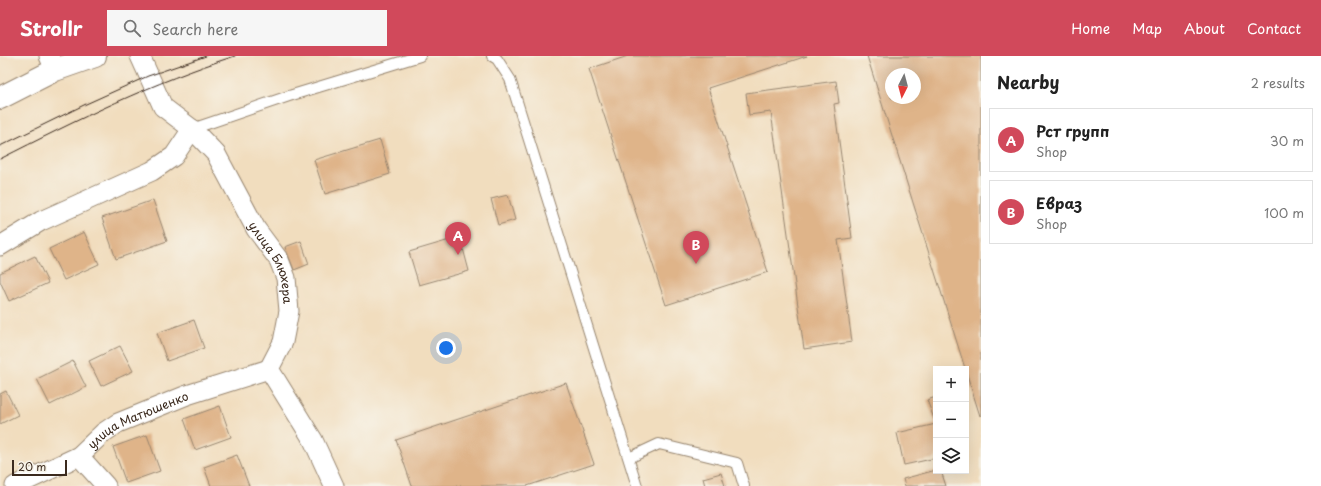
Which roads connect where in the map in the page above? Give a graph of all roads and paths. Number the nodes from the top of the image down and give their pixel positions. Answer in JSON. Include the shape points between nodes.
{"nodes":[{"id":1,"x":95,"y":56,"type":"edge"},
{"id":2,"x":140,"y":56,"type":"edge"},
{"id":3,"x":420,"y":56,"type":"edge"},
{"id":4,"x":492,"y":56,"type":"edge"},
{"id":5,"x":52,"y":63,"type":"edge"},
{"id":6,"x":0,"y":98,"type":"edge"},
{"id":7,"x":192,"y":129,"type":"junction"},
{"id":8,"x":0,"y":246,"type":"edge"},
{"id":9,"x":269,"y":370,"type":"junction"},
{"id":10,"x":79,"y":456,"type":"junction"},
{"id":11,"x":629,"y":458,"type":"junction"},
{"id":12,"x":15,"y":486,"type":"edge"},
{"id":13,"x":106,"y":486,"type":"edge"},
{"id":14,"x":334,"y":486,"type":"edge"},
{"id":15,"x":637,"y":486,"type":"edge"},
{"id":16,"x":744,"y":486,"type":"edge"}],
"edges":[{"from":1,"to":5,"type":"main road"},
{"from":2,"to":7,"type":"street","name":"улица Блюхера","via":[[164,107]]},
{"from":3,"to":7,"type":"lane"},
{"from":4,"to":11,"type":"lane","via":[[497,59],[510,79]]},
{"from":5,"to":6,"type":"main road"},
{"from":7,"to":8,"type":"street","via":[[174,156],[152,171],[41,221]]},
{"from":7,"to":9,"type":"street","name":"улица Блюхера","via":[[216,154],[256,229],[280,260],[286,278],[289,311],[283,342]]},
{"from":9,"to":10,"type":"street","name":"улица Матюшенко","via":[[188,395],[118,423],[103,433]]},
{"from":9,"to":14,"type":"street","via":[[313,440]]},
{"from":10,"to":12,"type":"street","name":"улица Матюшенко"},
{"from":10,"to":13,"type":"street"},
{"from":11,"to":15,"type":"lane"},
{"from":11,"to":16,"type":"lane","via":[[659,444],[737,463]]}]}
